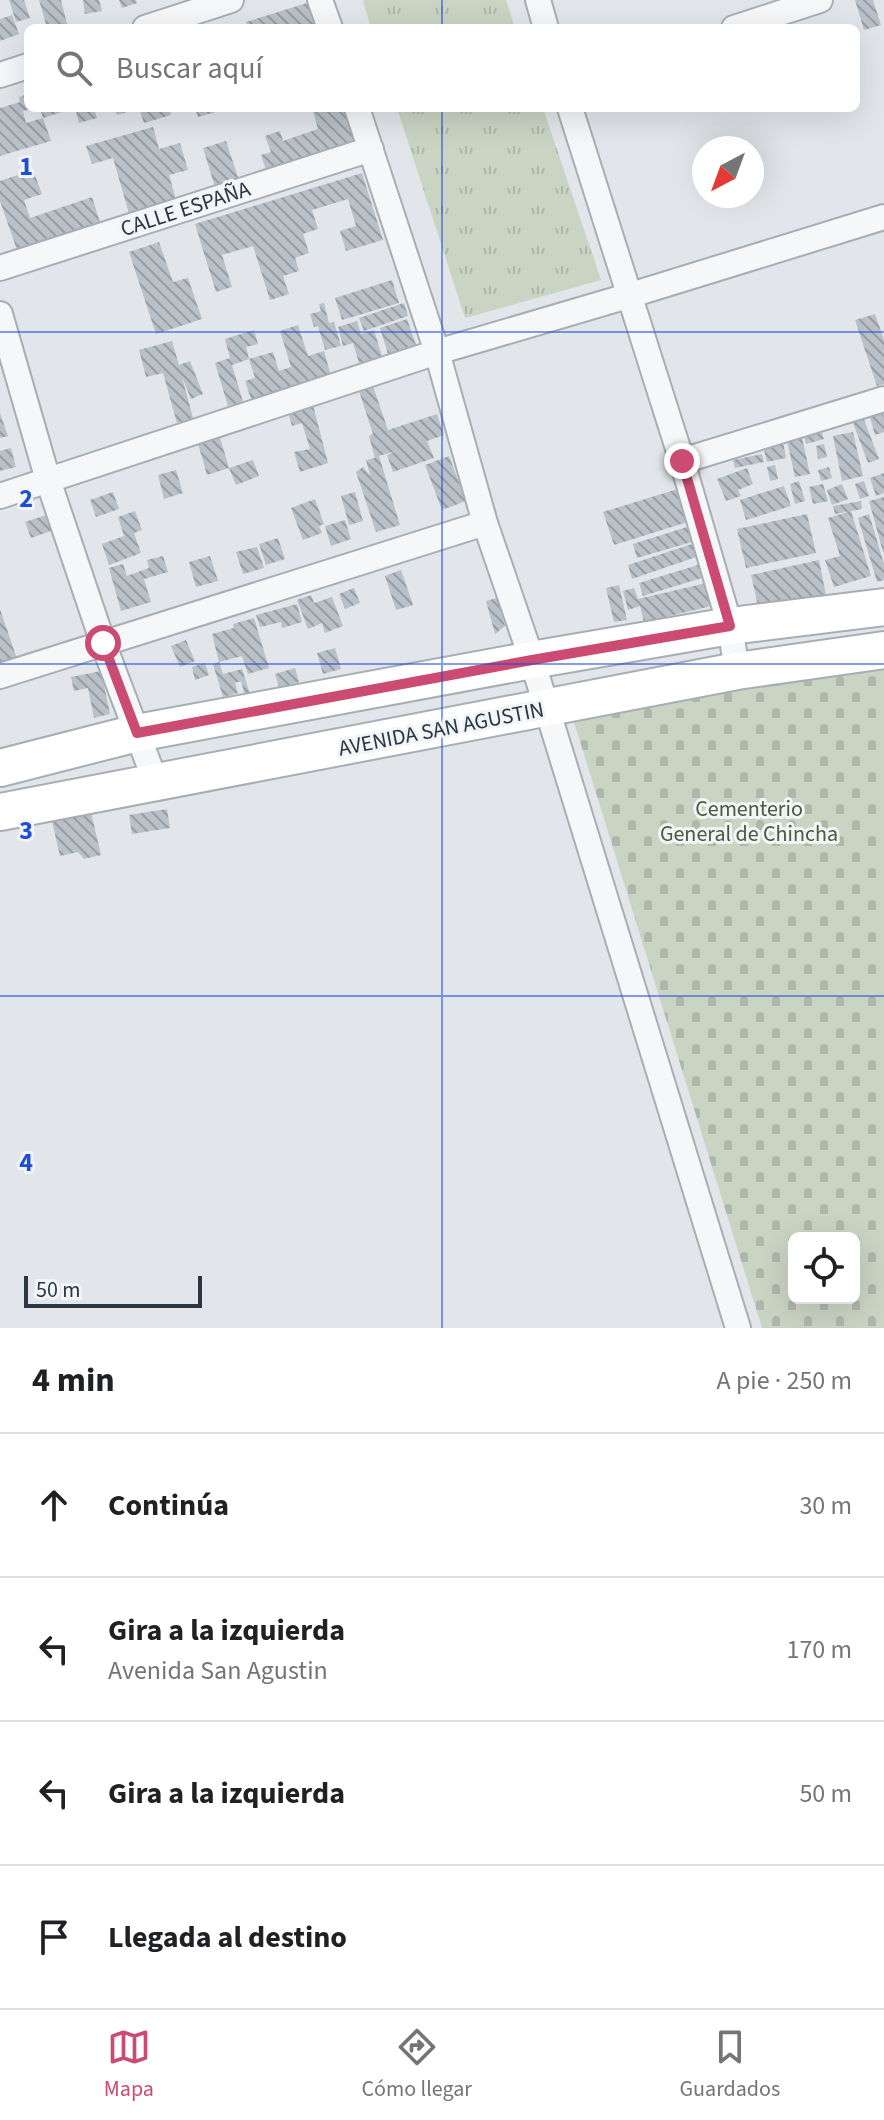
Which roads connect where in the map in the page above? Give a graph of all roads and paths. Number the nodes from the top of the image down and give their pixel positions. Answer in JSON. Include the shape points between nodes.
{"nodes":[{"id":1,"x":231,"y":0,"type":"edge"},
{"id":2,"x":320,"y":0,"type":"edge"},
{"id":3,"x":538,"y":0,"type":"edge"},
{"id":4,"x":820,"y":0,"type":"edge"},
{"id":5,"x":157,"y":24,"type":"edge"},
{"id":6,"x":329,"y":24,"type":"edge"},
{"id":7,"x":545,"y":24,"type":"edge"},
{"id":8,"x":746,"y":24,"type":"edge"},
{"id":9,"x":24,"y":67,"type":"edge"},
{"id":10,"x":0,"y":75,"type":"edge"},
{"id":11,"x":358,"y":112,"type":"edge"},
{"id":12,"x":571,"y":112,"type":"edge"},
{"id":13,"x":371,"y":149,"type":"junction"},
{"id":14,"x":884,"y":217,"type":"edge"},
{"id":15,"x":0,"y":268,"type":"edge"},
{"id":16,"x":631,"y":295,"type":"junction"},
{"id":17,"x":0,"y":314,"type":"edge"},
{"id":18,"x":437,"y":352,"type":"junction"},
{"id":19,"x":884,"y":399,"type":"edge"},
{"id":20,"x":682,"y":461,"type":"junction"},
{"id":21,"x":48,"y":480,"type":"junction"},
{"id":22,"x":0,"y":496,"type":"edge"},
{"id":23,"x":485,"y":523,"type":"junction"},
{"id":24,"x":884,"y":607,"type":"edge"},
{"id":25,"x":730,"y":626,"type":"junction"},
{"id":26,"x":103,"y":643,"type":"junction"},
{"id":27,"x":884,"y":650,"type":"edge"},
{"id":28,"x":532,"y":660,"type":"junction"},
{"id":29,"x":737,"y":671,"type":"junction"},
{"id":30,"x":0,"y":676,"type":"edge"},
{"id":31,"x":547,"y":707,"type":"junction"},
{"id":32,"x":137,"y":733,"type":"junction"},
{"id":33,"x":0,"y":768,"type":"edge"},
{"id":34,"x":156,"y":783,"type":"junction"},
{"id":35,"x":3,"y":806,"type":"edge"},
{"id":36,"x":738,"y":1328,"type":"edge"}],
"edges":[{"from":1,"to":5,"type":"street"},
{"from":2,"to":6,"type":"street"},
{"from":3,"to":7,"type":"street"},
{"from":4,"to":8,"type":"street"},
{"from":9,"to":10,"type":"street"},
{"from":11,"to":13,"type":"street"},
{"from":12,"to":16,"type":"street"},
{"from":13,"to":15,"type":"street","name":"CALLE ESPAÑA"},
{"from":13,"to":18,"type":"street"},
{"from":14,"to":16,"type":"street"},
{"from":16,"to":18,"type":"street"},
{"from":16,"to":20,"type":"street"},
{"from":17,"to":21,"type":"street"},
{"from":18,"to":21,"type":"street"},
{"from":18,"to":23,"type":"street"},
{"from":19,"to":20,"type":"street"},
{"from":20,"to":25,"type":"street"},
{"from":21,"to":22,"type":"street"},
{"from":21,"to":26,"type":"street"},
{"from":23,"to":26,"type":"street"},
{"from":23,"to":28,"type":"street"},
{"from":24,"to":25,"type":"street"},
{"from":25,"to":28,"type":"street"},
{"from":25,"to":29,"type":"street"},
{"from":26,"to":30,"type":"street"},
{"from":26,"to":32,"type":"street"},
{"from":27,"to":29,"type":"street","name":"AVENIDA SAN AGUSTIN"},
{"from":28,"to":31,"type":"street"},
{"from":28,"to":32,"type":"street"},
{"from":29,"to":31,"type":"street","name":"AVENIDA SAN AGUSTIN"},
{"from":31,"to":34,"type":"street","name":"AVENIDA SAN AGUSTIN"},
{"from":31,"to":36,"type":"street"},
{"from":32,"to":33,"type":"street"},
{"from":32,"to":34,"type":"street"},
{"from":34,"to":35,"type":"street","name":"AVENIDA SAN AGUSTIN"}]}
